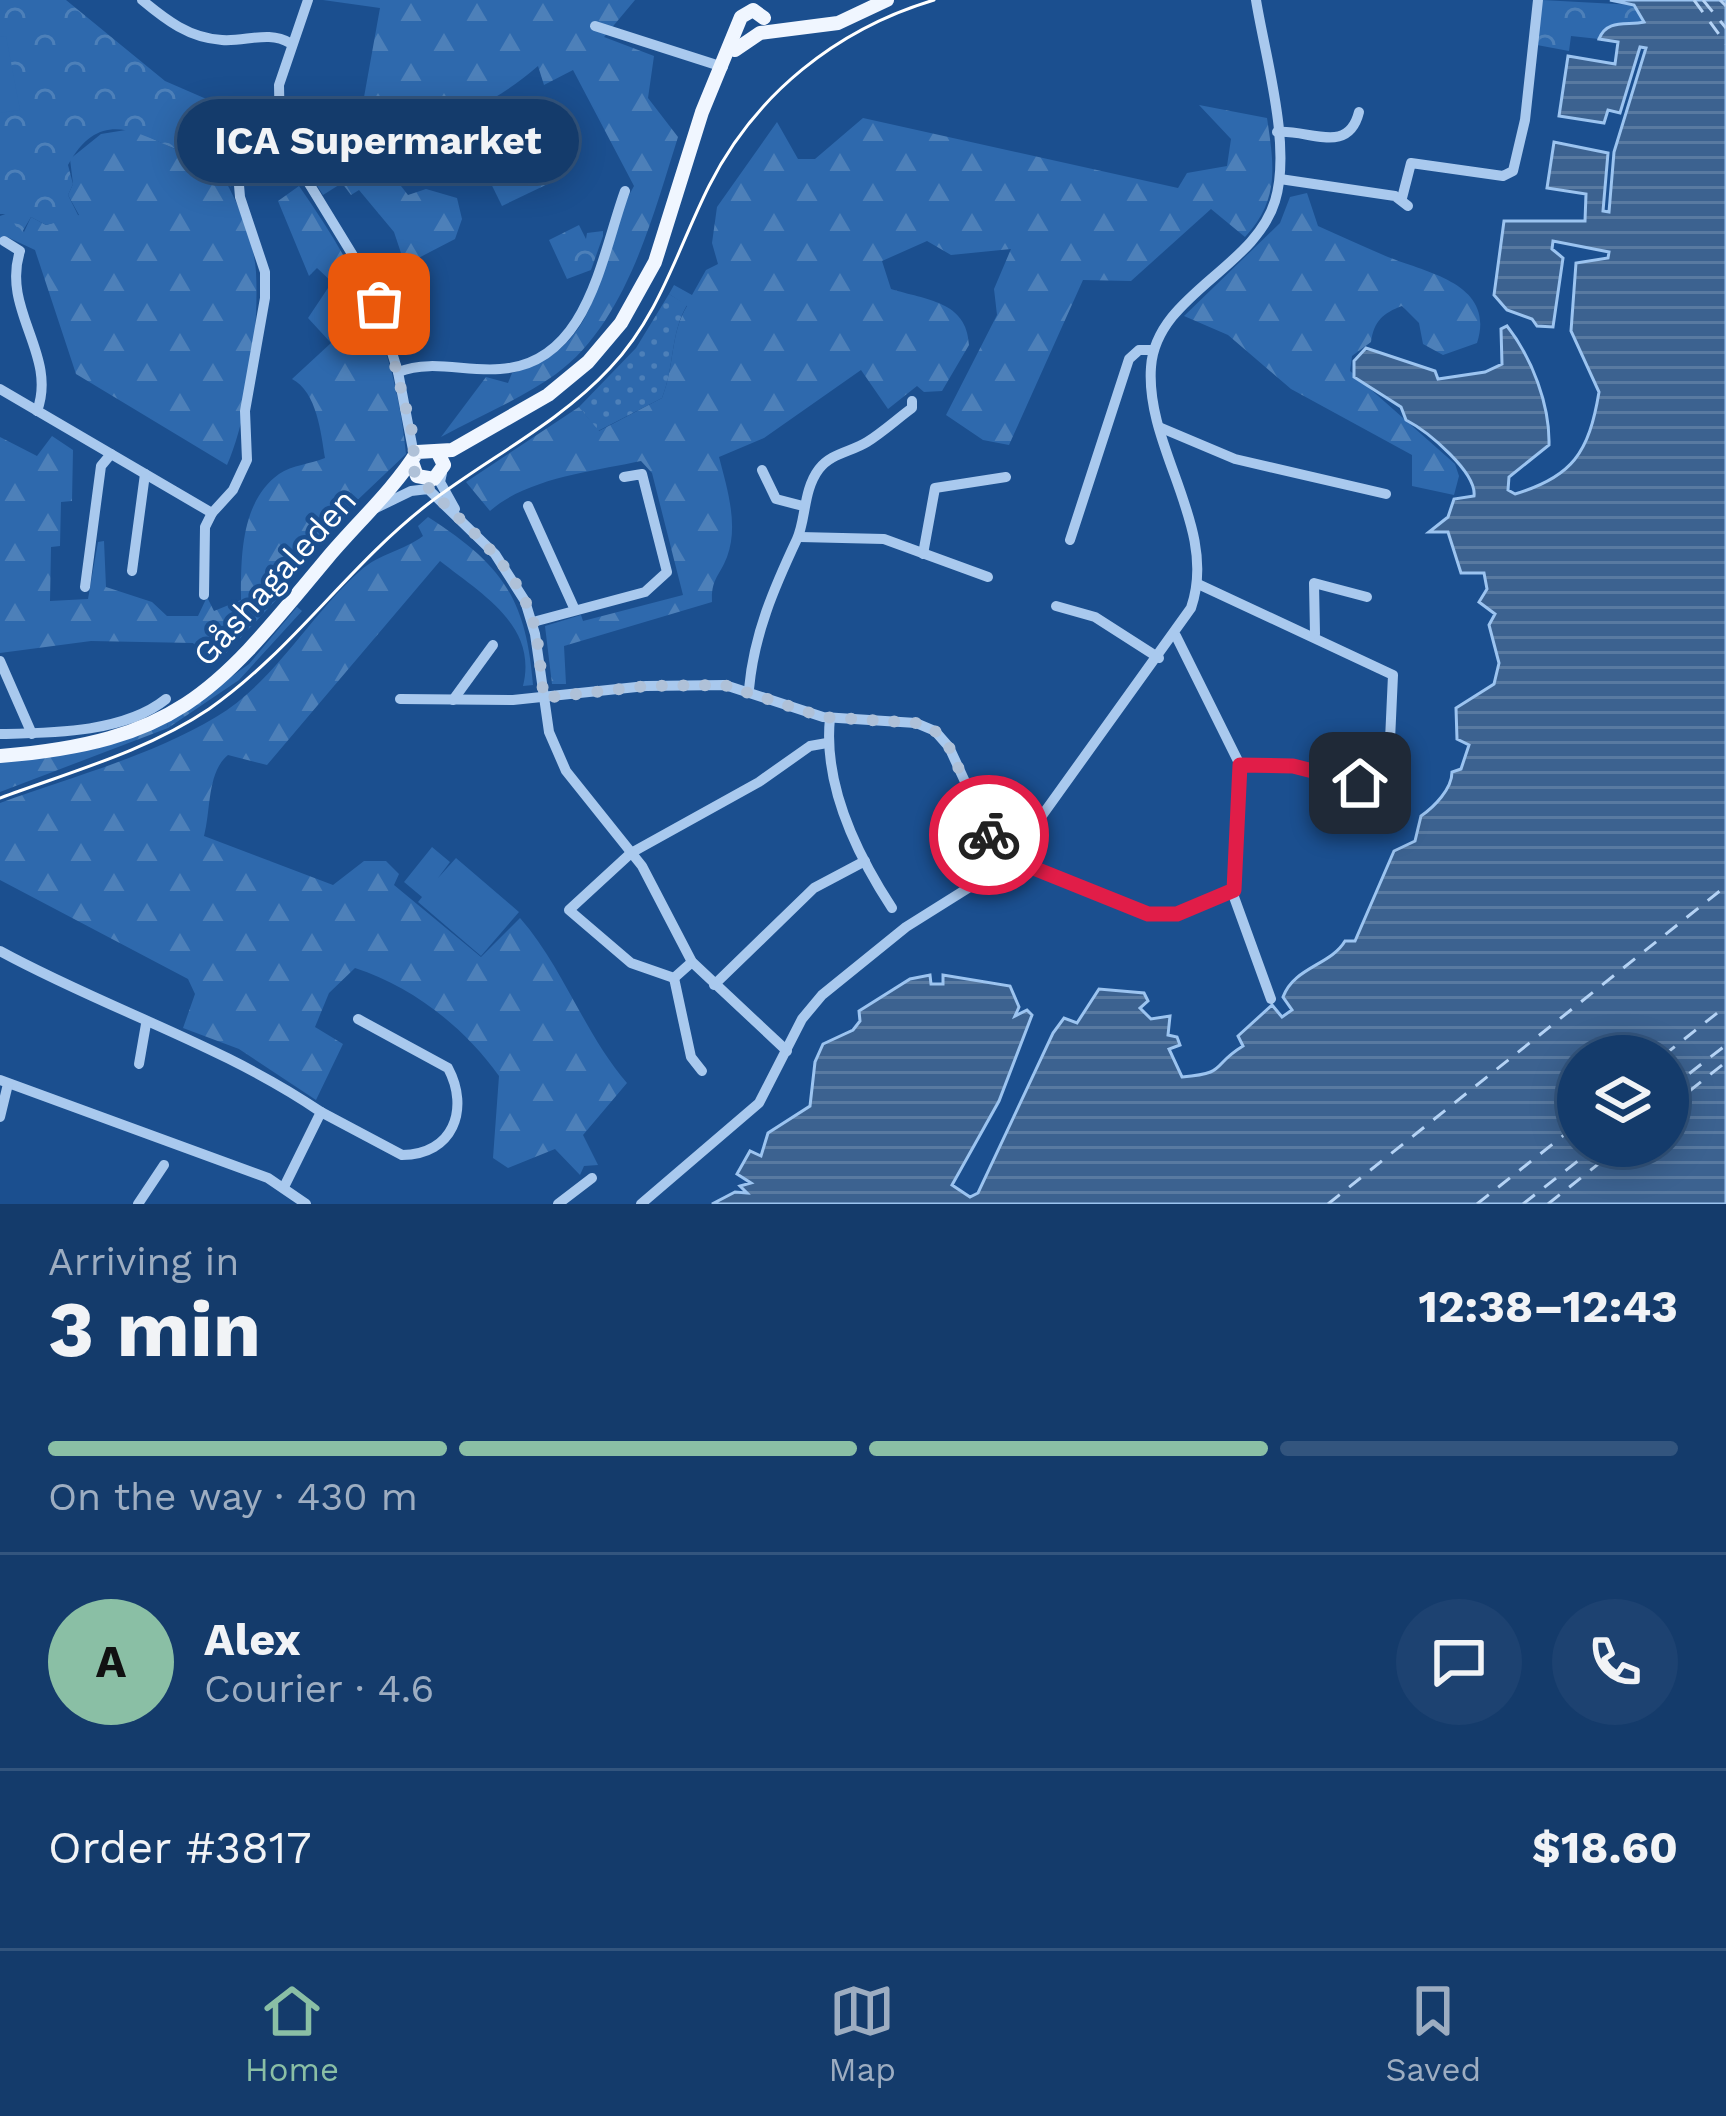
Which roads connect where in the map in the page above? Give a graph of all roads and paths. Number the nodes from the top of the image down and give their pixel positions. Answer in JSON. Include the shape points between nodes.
{"nodes":[{"id":1,"x":142,"y":0,"type":"edge"},
{"id":2,"x":308,"y":0,"type":"edge"},
{"id":3,"x":887,"y":0,"type":"edge"},
{"id":4,"x":1256,"y":0,"type":"edge"},
{"id":5,"x":1538,"y":0,"type":"edge"},
{"id":6,"x":758,"y":17,"type":"edge"},
{"id":7,"x":741,"y":20,"type":"junction"},
{"id":8,"x":595,"y":26,"type":"dead end"},
{"id":9,"x":293,"y":37,"type":"junction"},
{"id":10,"x":725,"y":63,"type":"junction"},
{"id":11,"x":1359,"y":112,"type":"dead end"},
{"id":12,"x":278,"y":126,"type":"junction"},
{"id":13,"x":1277,"y":132,"type":"junction"},
{"id":14,"x":1280,"y":179,"type":"junction"},
{"id":15,"x":625,"y":191,"type":"dead end"},
{"id":16,"x":4,"y":241,"type":"dead end"},
{"id":17,"x":1153,"y":350,"type":"junction"},
{"id":18,"x":398,"y":372,"type":"junction"},
{"id":19,"x":0,"y":389,"type":"edge"},
{"id":20,"x":912,"y":401,"type":"dead end"},
{"id":21,"x":37,"y":411,"type":"junction"},
{"id":22,"x":1159,"y":427,"type":"junction"},
{"id":23,"x":490,"y":429,"type":"junction"},
{"id":24,"x":111,"y":454,"type":"junction"},
{"id":25,"x":423,"y":454,"type":"junction"},
{"id":26,"x":443,"y":470,"type":"junction"},
{"id":27,"x":762,"y":470,"type":"dead end"},
{"id":28,"x":145,"y":474,"type":"junction"},
{"id":29,"x":624,"y":477,"type":"dead end"},
{"id":30,"x":1006,"y":477,"type":"dead end"},
{"id":31,"x":424,"y":482,"type":"junction"},
{"id":32,"x":1385,"y":494,"type":"dead end"},
{"id":33,"x":383,"y":495,"type":"junction"},
{"id":34,"x":528,"y":506,"type":"dead end"},
{"id":35,"x":803,"y":506,"type":"junction"},
{"id":36,"x":212,"y":513,"type":"junction"},
{"id":37,"x":460,"y":518,"type":"junction"},
{"id":38,"x":359,"y":521,"type":"junction"},
{"id":39,"x":800,"y":537,"type":"junction"},
{"id":40,"x":1070,"y":540,"type":"dead end"},
{"id":41,"x":923,"y":554,"type":"junction"},
{"id":42,"x":131,"y":572,"type":"dead end"},
{"id":43,"x":988,"y":577,"type":"dead end"},
{"id":44,"x":1198,"y":584,"type":"junction"},
{"id":45,"x":85,"y":586,"type":"dead end"},
{"id":46,"x":204,"y":595,"type":"dead end"},
{"id":47,"x":1367,"y":597,"type":"dead end"},
{"id":48,"x":1056,"y":606,"type":"dead end"},
{"id":49,"x":575,"y":610,"type":"junction"},
{"id":50,"x":533,"y":622,"type":"junction"},
{"id":51,"x":1315,"y":634,"type":"junction"},
{"id":52,"x":1175,"y":636,"type":"junction"},
{"id":53,"x":494,"y":645,"type":"dead end"},
{"id":54,"x":1159,"y":658,"type":"junction"},
{"id":55,"x":0,"y":662,"type":"edge"},
{"id":56,"x":749,"y":689,"type":"junction"},
{"id":57,"x":544,"y":698,"type":"junction"},
{"id":58,"x":166,"y":699,"type":"dead end"},
{"id":59,"x":400,"y":699,"type":"dead end"},
{"id":60,"x":453,"y":700,"type":"junction"},
{"id":61,"x":830,"y":718,"type":"junction"},
{"id":62,"x":0,"y":734,"type":"edge"},
{"id":63,"x":32,"y":734,"type":"junction"},
{"id":64,"x":827,"y":743,"type":"junction"},
{"id":65,"x":0,"y":756,"type":"edge"},
{"id":66,"x":1240,"y":765,"type":"junction"},
{"id":67,"x":631,"y":853,"type":"junction"},
{"id":68,"x":866,"y":861,"type":"junction"},
{"id":69,"x":1008,"y":862,"type":"junction"},
{"id":70,"x":1234,"y":890,"type":"junction"},
{"id":71,"x":892,"y":908,"type":"dead end"},
{"id":72,"x":0,"y":951,"type":"edge"},
{"id":73,"x":692,"y":962,"type":"junction"},
{"id":74,"x":674,"y":978,"type":"junction"},
{"id":75,"x":714,"y":985,"type":"junction"},
{"id":76,"x":1271,"y":999,"type":"dead end"},
{"id":77,"x":358,"y":1019,"type":"dead end"},
{"id":78,"x":146,"y":1024,"type":"junction"},
{"id":79,"x":787,"y":1051,"type":"junction"},
{"id":80,"x":139,"y":1064,"type":"dead end"},
{"id":81,"x":702,"y":1071,"type":"dead end"},
{"id":82,"x":4,"y":1082,"type":"edge"},
{"id":83,"x":1,"y":1112,"type":"edge"},
{"id":84,"x":321,"y":1112,"type":"junction"},
{"id":85,"x":164,"y":1165,"type":"dead end"},
{"id":86,"x":592,"y":1178,"type":"dead end"},
{"id":87,"x":285,"y":1185,"type":"junction"},
{"id":88,"x":137,"y":1204,"type":"edge"},
{"id":89,"x":306,"y":1204,"type":"edge"},
{"id":90,"x":558,"y":1204,"type":"edge"},
{"id":91,"x":641,"y":1204,"type":"edge"}],
"edges":[{"from":1,"to":9,"type":"street","via":[[200,37]]},
{"from":2,"to":9,"type":"street"},
{"from":3,"to":6,"type":"main road","via":[[838,23],[803,28]]},
{"from":4,"to":13,"type":"street"},
{"from":5,"to":14,"type":"street","via":[[1513,172],[1411,163],[1405,202]]},
{"from":6,"to":7,"type":"main road"},
{"from":6,"to":7,"type":"main road"},
{"from":6,"to":10,"type":"main road","name":"Gåshagaleden"},
{"from":7,"to":10,"type":"main road","name":"Gåshagaleden"},
{"from":8,"to":10,"type":"street"},
{"from":9,"to":12,"type":"street"},
{"from":10,"to":23,"type":"main road","name":"Gåshagaleden","via":[[630,310],[571,378]]},
{"from":11,"to":13,"type":"street","via":[[1337,139]]},
{"from":12,"to":18,"type":"street","via":[[289,158],[371,284]]},
{"from":12,"to":36,"type":"street","via":[[255,128],[236,149],[265,298],[245,411],[247,460]]},
{"from":13,"to":14,"type":"street"},
{"from":14,"to":17,"type":"street","via":[[1262,227],[1165,326]]},
{"from":15,"to":18,"type":"street","via":[[581,314],[557,345],[511,368],[424,365]]},
{"from":16,"to":21,"type":"street","via":[[20,251],[18,310],[44,378]]},
{"from":17,"to":22,"type":"street"},
{"from":17,"to":40,"type":"street","via":[[1129,358]]},
{"from":18,"to":25,"type":"street"},
{"from":19,"to":21,"type":"street"},
{"from":20,"to":35,"type":"street","via":[[872,440],[826,461]]},
{"from":21,"to":24,"type":"street"},
{"from":22,"to":32,"type":"street","via":[[1235,459]]},
{"from":22,"to":44,"type":"street"},
{"from":23,"to":25,"type":"main road","name":"Gåshagaleden","via":[[452,450]]},
{"from":23,"to":26,"type":"main road","name":"Gåshagaleden"},
{"from":24,"to":28,"type":"street"},
{"from":24,"to":45,"type":"street","via":[[101,466]]},
{"from":25,"to":26,"type":"main road"},
{"from":25,"to":31,"type":"main road"},
{"from":25,"to":33,"type":"main road","name":"Gåshagaleden"},
{"from":26,"to":31,"type":"main road","name":"Gåshagaleden"},
{"from":26,"to":37,"type":"street","via":[[440,482]]},
{"from":27,"to":35,"type":"street","via":[[776,500]]},
{"from":28,"to":36,"type":"street"},
{"from":28,"to":42,"type":"street"},
{"from":29,"to":49,"type":"street","via":[[642,474],[667,572],[645,592]]},
{"from":30,"to":41,"type":"street","via":[[935,488]]},
{"from":31,"to":33,"type":"main road","name":"Gåshagaleden"},
{"from":31,"to":37,"type":"street"},
{"from":31,"to":38,"type":"street"},
{"from":33,"to":38,"type":"main road","name":"Gåshagaleden"},
{"from":34,"to":49,"type":"street"},
{"from":35,"to":39,"type":"street"},
{"from":36,"to":46,"type":"street"},
{"from":37,"to":50,"type":"street","via":[[506,569]]},
{"from":38,"to":65,"type":"main road","name":"Gåshagaleden","via":[[254,649],[197,699],[100,741]]},
{"from":39,"to":41,"type":"street","via":[[884,539]]},
{"from":39,"to":56,"type":"street","via":[[753,644]]},
{"from":41,"to":43,"type":"street"},
{"from":44,"to":51,"type":"street"},
{"from":44,"to":52,"type":"street"},
{"from":47,"to":51,"type":"street","via":[[1314,583]]},
{"from":48,"to":54,"type":"street","via":[[1095,617]]},
{"from":49,"to":50,"type":"street"},
{"from":50,"to":57,"type":"street"},
{"from":51,"to":66,"type":"street","via":[[1393,675],[1390,740],[1374,770],[1360,783],[1293,766]]},
{"from":52,"to":54,"type":"street"},
{"from":52,"to":66,"type":"street"},
{"from":53,"to":60,"type":"street"},
{"from":54,"to":69,"type":"street"},
{"from":55,"to":63,"type":"street"},
{"from":56,"to":57,"type":"street","via":[[688,683]]},
{"from":56,"to":61,"type":"street"},
{"from":57,"to":60,"type":"street"},
{"from":57,"to":67,"type":"street","via":[[560,760]]},
{"from":58,"to":63,"type":"street","via":[[104,724]]},
{"from":59,"to":60,"type":"street"},
{"from":61,"to":64,"type":"street"},
{"from":61,"to":69,"type":"street","via":[[900,720],[935,731]]},
{"from":62,"to":63,"type":"street"},
{"from":64,"to":67,"type":"street"},
{"from":64,"to":68,"type":"street","via":[[844,817]]},
{"from":66,"to":70,"type":"street"},
{"from":67,"to":73,"type":"street"},
{"from":67,"to":74,"type":"street","via":[[569,913],[631,963]]},
{"from":68,"to":71,"type":"street"},
{"from":68,"to":75,"type":"street","via":[[814,888]]},
{"from":69,"to":70,"type":"street","via":[[1148,914],[1177,914]]},
{"from":69,"to":79,"type":"street","via":[[840,979],[802,1019]]},
{"from":70,"to":76,"type":"street"},
{"from":72,"to":78,"type":"street"},
{"from":73,"to":74,"type":"street"},
{"from":73,"to":75,"type":"street"},
{"from":74,"to":81,"type":"street","via":[[693,1065]]},
{"from":75,"to":79,"type":"street"},
{"from":77,"to":84,"type":"street","via":[[448,1068],[460,1108],[453,1127],[437,1146],[402,1155]]},
{"from":78,"to":80,"type":"street"},
{"from":78,"to":84,"type":"street","via":[[206,1045]]},
{"from":79,"to":91,"type":"street","via":[[759,1103]]},
{"from":82,"to":83,"type":"street"},
{"from":82,"to":87,"type":"street"},
{"from":84,"to":87,"type":"street"},
{"from":85,"to":88,"type":"street"},
{"from":86,"to":90,"type":"street"},
{"from":87,"to":89,"type":"street"}]}
